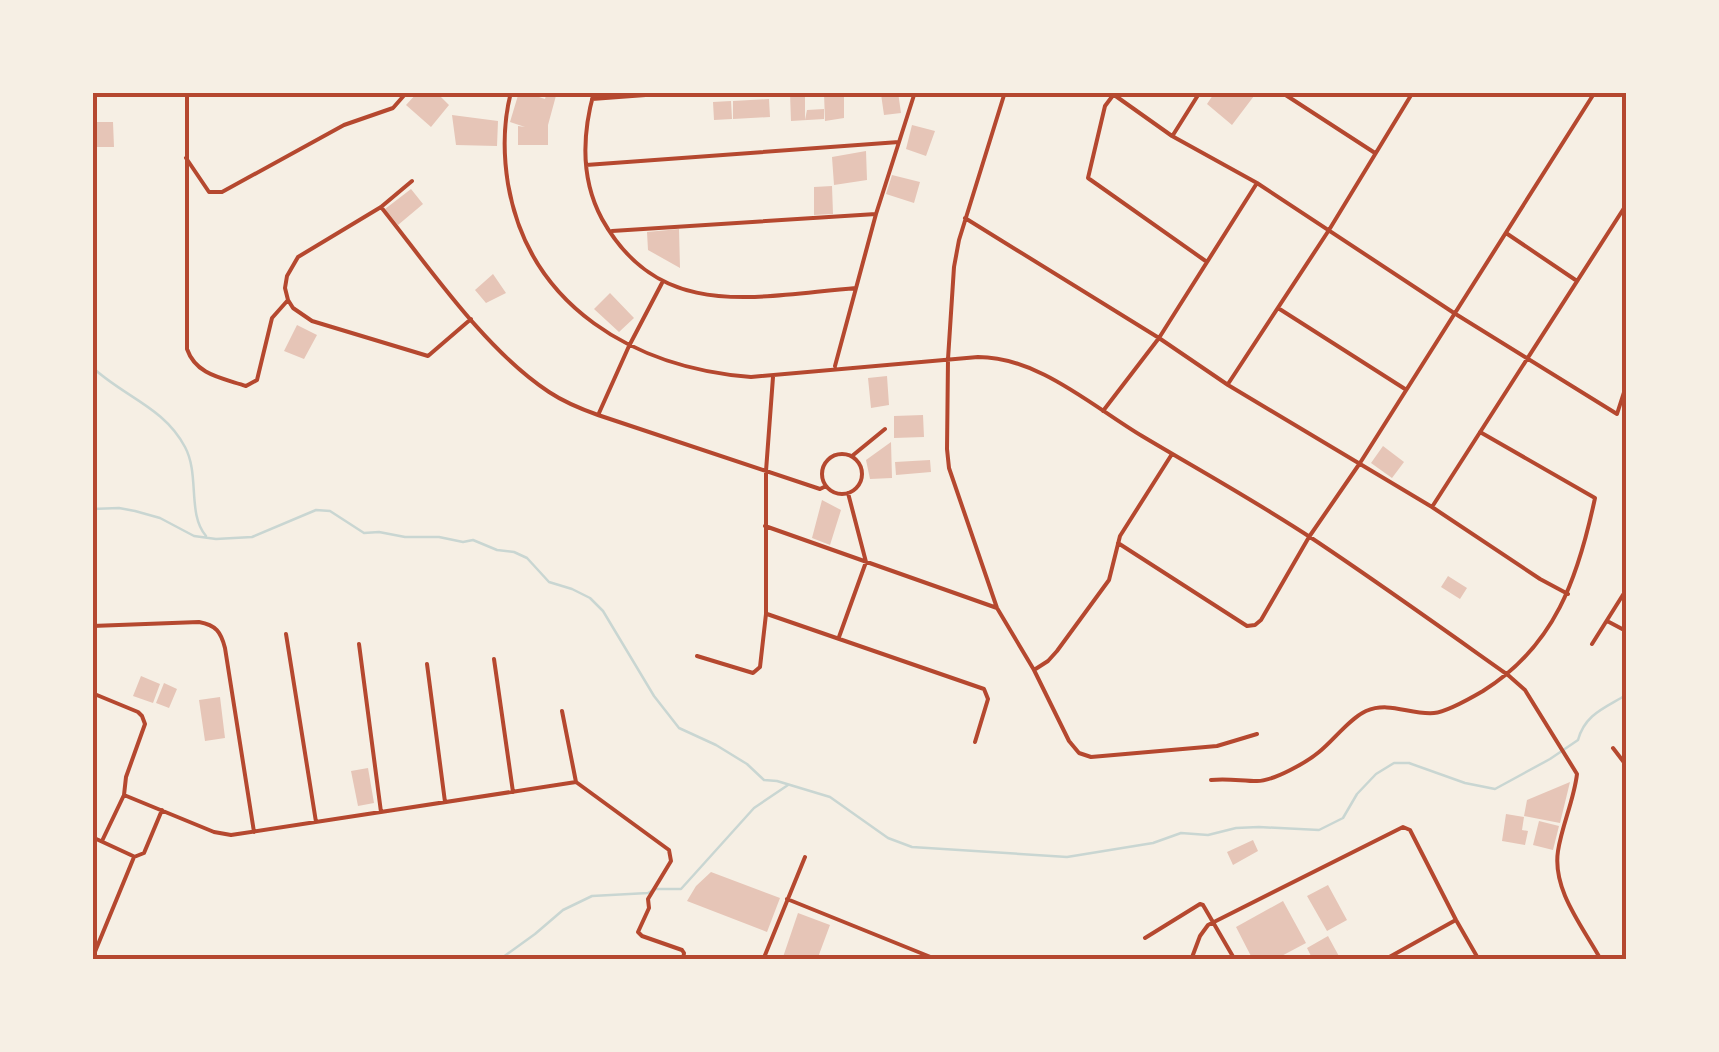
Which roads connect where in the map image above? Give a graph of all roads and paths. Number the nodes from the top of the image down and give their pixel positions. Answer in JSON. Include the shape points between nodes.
{"nodes":[{"id":1,"x":187,"y":92,"type":"edge"},
{"id":2,"x":407,"y":92,"type":"edge"},
{"id":3,"x":511,"y":92,"type":"edge"},
{"id":4,"x":686,"y":92,"type":"edge"},
{"id":5,"x":915,"y":92,"type":"edge"},
{"id":6,"x":1006,"y":92,"type":"edge"},
{"id":7,"x":1200,"y":92,"type":"edge"},
{"id":8,"x":1281,"y":92,"type":"edge"},
{"id":9,"x":1304,"y":92,"type":"edge"},
{"id":10,"x":1413,"y":92,"type":"edge"},
{"id":11,"x":1594,"y":92,"type":"edge"},
{"id":12,"x":1113,"y":93,"type":"edge"},
{"id":13,"x":593,"y":96,"type":"edge"},
{"id":14,"x":1297,"y":102,"type":"junction"},
{"id":15,"x":1172,"y":136,"type":"junction"},
{"id":16,"x":899,"y":142,"type":"junction"},
{"id":17,"x":1376,"y":153,"type":"junction"},
{"id":18,"x":186,"y":158,"type":"junction"},
{"id":19,"x":586,"y":165,"type":"junction"},
{"id":20,"x":412,"y":181,"type":"dead end"},
{"id":21,"x":1257,"y":184,"type":"junction"},
{"id":22,"x":1626,"y":205,"type":"edge"},
{"id":23,"x":381,"y":207,"type":"junction"},
{"id":24,"x":876,"y":214,"type":"junction"},
{"id":25,"x":966,"y":218,"type":"junction"},
{"id":26,"x":1329,"y":230,"type":"junction"},
{"id":27,"x":609,"y":232,"type":"junction"},
{"id":28,"x":1505,"y":233,"type":"junction"},
{"id":29,"x":1207,"y":262,"type":"junction"},
{"id":30,"x":1576,"y":280,"type":"junction"},
{"id":31,"x":662,"y":283,"type":"junction"},
{"id":32,"x":856,"y":288,"type":"junction"},
{"id":33,"x":288,"y":300,"type":"junction"},
{"id":34,"x":1277,"y":308,"type":"junction"},
{"id":35,"x":1454,"y":314,"type":"junction"},
{"id":36,"x":472,"y":319,"type":"junction"},
{"id":37,"x":1159,"y":338,"type":"junction"},
{"id":38,"x":629,"y":346,"type":"junction"},
{"id":39,"x":1528,"y":358,"type":"junction"},
{"id":40,"x":948,"y":360,"type":"junction"},
{"id":41,"x":835,"y":368,"type":"junction"},
{"id":42,"x":773,"y":377,"type":"junction"},
{"id":43,"x":1228,"y":386,"type":"junction"},
{"id":44,"x":1626,"y":386,"type":"edge"},
{"id":45,"x":1405,"y":389,"type":"junction"},
{"id":46,"x":1102,"y":412,"type":"junction"},
{"id":47,"x":598,"y":415,"type":"junction"},
{"id":48,"x":885,"y":429,"type":"dead end"},
{"id":49,"x":1480,"y":432,"type":"junction"},
{"id":50,"x":1172,"y":454,"type":"junction"},
{"id":51,"x":852,"y":456,"type":"junction"},
{"id":52,"x":1360,"y":464,"type":"junction"},
{"id":53,"x":766,"y":471,"type":"junction"},
{"id":54,"x":826,"y":486,"type":"junction"},
{"id":55,"x":848,"y":494,"type":"junction"},
{"id":56,"x":1432,"y":507,"type":"junction"},
{"id":57,"x":766,"y":526,"type":"junction"},
{"id":58,"x":1310,"y":537,"type":"junction"},
{"id":59,"x":1118,"y":542,"type":"junction"},
{"id":60,"x":866,"y":562,"type":"junction"},
{"id":61,"x":1626,"y":590,"type":"edge"},
{"id":62,"x":1568,"y":594,"type":"junction"},
{"id":63,"x":997,"y":608,"type":"junction"},
{"id":64,"x":766,"y":614,"type":"junction"},
{"id":65,"x":1608,"y":621,"type":"junction"},
{"id":66,"x":92,"y":626,"type":"edge"},
{"id":67,"x":1626,"y":632,"type":"edge"},
{"id":68,"x":286,"y":634,"type":"dead end"},
{"id":69,"x":839,"y":638,"type":"junction"},
{"id":70,"x":359,"y":644,"type":"dead end"},
{"id":71,"x":1592,"y":644,"type":"dead end"},
{"id":72,"x":697,"y":656,"type":"dead end"},
{"id":73,"x":494,"y":659,"type":"dead end"},
{"id":74,"x":428,"y":664,"type":"dead end"},
{"id":75,"x":1034,"y":670,"type":"junction"},
{"id":76,"x":1508,"y":676,"type":"junction"},
{"id":77,"x":92,"y":693,"type":"edge"},
{"id":78,"x":562,"y":711,"type":"dead end"},
{"id":79,"x":1257,"y":734,"type":"dead end"},
{"id":80,"x":975,"y":742,"type":"dead end"},
{"id":81,"x":1612,"y":748,"type":"dead end"},
{"id":82,"x":1626,"y":765,"type":"edge"},
{"id":83,"x":1211,"y":780,"type":"dead end"},
{"id":84,"x":576,"y":782,"type":"junction"},
{"id":85,"x":514,"y":792,"type":"junction"},
{"id":86,"x":124,"y":795,"type":"junction"},
{"id":87,"x":445,"y":802,"type":"junction"},
{"id":88,"x":162,"y":810,"type":"junction"},
{"id":89,"x":381,"y":812,"type":"junction"},
{"id":90,"x":316,"y":822,"type":"junction"},
{"id":91,"x":254,"y":832,"type":"junction"},
{"id":92,"x":92,"y":837,"type":"edge"},
{"id":93,"x":102,"y":841,"type":"junction"},
{"id":94,"x":134,"y":856,"type":"junction"},
{"id":95,"x":804,"y":858,"type":"dead end"},
{"id":96,"x":787,"y":900,"type":"junction"},
{"id":97,"x":1456,"y":920,"type":"junction"},
{"id":98,"x":1213,"y":924,"type":"junction"},
{"id":99,"x":1146,"y":938,"type":"dead end"},
{"id":100,"x":92,"y":959,"type":"edge"},
{"id":101,"x":683,"y":960,"type":"edge"},
{"id":102,"x":763,"y":960,"type":"edge"},
{"id":103,"x":938,"y":960,"type":"edge"},
{"id":104,"x":1191,"y":960,"type":"edge"},
{"id":105,"x":1235,"y":960,"type":"edge"},
{"id":106,"x":1384,"y":960,"type":"edge"},
{"id":107,"x":1479,"y":960,"type":"edge"},
{"id":108,"x":1600,"y":960,"type":"edge"}],
"edges":[{"from":1,"to":18,"type":"street"},
{"from":2,"to":18,"type":"street","via":[[393,108],[344,125],[222,192],[209,192]]},
{"from":3,"to":38,"type":"street","via":[[506,170],[521,232],[577,312]]},
{"from":4,"to":13,"type":"street"},
{"from":5,"to":16,"type":"street"},
{"from":6,"to":25,"type":"street"},
{"from":7,"to":15,"type":"street"},
{"from":8,"to":14,"type":"street"},
{"from":9,"to":14,"type":"street"},
{"from":10,"to":17,"type":"street"},
{"from":11,"to":28,"type":"street"},
{"from":12,"to":15,"type":"street"},
{"from":12,"to":29,"type":"street","via":[[1088,178]]},
{"from":13,"to":19,"type":"street"},
{"from":14,"to":17,"type":"street"},
{"from":15,"to":21,"type":"street"},
{"from":16,"to":19,"type":"street"},
{"from":16,"to":24,"type":"street"},
{"from":17,"to":26,"type":"street"},
{"from":18,"to":33,"type":"street","via":[[191,361],[200,370],[252,384],[272,318]]},
{"from":19,"to":27,"type":"street","via":[[594,205]]},
{"from":20,"to":23,"type":"street"},
{"from":21,"to":26,"type":"street"},
{"from":21,"to":29,"type":"street"},
{"from":22,"to":30,"type":"street"},
{"from":23,"to":33,"type":"street","via":[[298,257],[287,276]]},
{"from":23,"to":36,"type":"street"},
{"from":24,"to":27,"type":"street"},
{"from":24,"to":32,"type":"street"},
{"from":25,"to":37,"type":"street"},
{"from":25,"to":40,"type":"street","via":[[954,267]]},
{"from":26,"to":34,"type":"street"},
{"from":26,"to":35,"type":"street"},
{"from":27,"to":31,"type":"street"},
{"from":28,"to":30,"type":"street"},
{"from":28,"to":35,"type":"street"},
{"from":29,"to":37,"type":"street"},
{"from":30,"to":39,"type":"street"},
{"from":31,"to":32,"type":"street","via":[[722,297]]},
{"from":31,"to":38,"type":"street"},
{"from":32,"to":41,"type":"street"},
{"from":33,"to":36,"type":"street","via":[[312,321],[428,356]]},
{"from":34,"to":43,"type":"street"},
{"from":34,"to":45,"type":"street"},
{"from":35,"to":39,"type":"street"},
{"from":35,"to":45,"type":"street"},
{"from":36,"to":47,"type":"street","via":[[527,376]]},
{"from":37,"to":43,"type":"street"},
{"from":37,"to":46,"type":"street"},
{"from":38,"to":42,"type":"street","via":[[720,375]]},
{"from":38,"to":47,"type":"street"},
{"from":39,"to":44,"type":"street","via":[[1617,414]]},
{"from":39,"to":49,"type":"street"},
{"from":40,"to":41,"type":"street"},
{"from":40,"to":46,"type":"street","via":[[1012,362],[1051,377]]},
{"from":40,"to":63,"type":"street","via":[[949,468]]},
{"from":41,"to":42,"type":"street"},
{"from":42,"to":53,"type":"street"},
{"from":43,"to":52,"type":"street"},
{"from":45,"to":52,"type":"street"},
{"from":46,"to":50,"type":"street"},
{"from":47,"to":53,"type":"street"},
{"from":48,"to":51,"type":"street"},
{"from":49,"to":56,"type":"street"},
{"from":49,"to":62,"type":"street","via":[[1595,498]]},
{"from":50,"to":58,"type":"street"},
{"from":50,"to":59,"type":"street"},
{"from":51,"to":54,"type":"street","via":[[827,460]]},
{"from":51,"to":55,"type":"street","via":[[862,480]]},
{"from":52,"to":56,"type":"street"},
{"from":52,"to":58,"type":"street"},
{"from":53,"to":54,"type":"street"},
{"from":53,"to":57,"type":"street"},
{"from":54,"to":55,"type":"street"},
{"from":55,"to":60,"type":"street"},
{"from":56,"to":62,"type":"street"},
{"from":57,"to":60,"type":"street"},
{"from":57,"to":64,"type":"street"},
{"from":58,"to":59,"type":"street","via":[[1261,620],[1246,626]]},
{"from":58,"to":76,"type":"street"},
{"from":59,"to":75,"type":"street","via":[[1109,580],[1057,651]]},
{"from":60,"to":63,"type":"street"},
{"from":60,"to":69,"type":"street"},
{"from":61,"to":65,"type":"street"},
{"from":62,"to":76,"type":"street"},
{"from":63,"to":75,"type":"street"},
{"from":64,"to":69,"type":"street"},
{"from":64,"to":72,"type":"street","via":[[758,671]]},
{"from":65,"to":67,"type":"street"},
{"from":65,"to":71,"type":"street"},
{"from":66,"to":91,"type":"street","via":[[199,622],[217,629]]},
{"from":68,"to":90,"type":"street"},
{"from":69,"to":80,"type":"street","via":[[984,690],[988,699]]},
{"from":70,"to":89,"type":"street"},
{"from":73,"to":85,"type":"street"},
{"from":74,"to":87,"type":"street"},
{"from":75,"to":79,"type":"street","via":[[1069,741],[1091,757],[1217,746]]},
{"from":76,"to":83,"type":"street","via":[[1436,713],[1391,706],[1365,712],[1315,755],[1267,780]]},
{"from":76,"to":108,"type":"street","via":[[1526,690],[1575,767],[1558,870]]},
{"from":77,"to":86,"type":"street","via":[[142,716],[144,732]]},
{"from":78,"to":84,"type":"street"},
{"from":81,"to":82,"type":"street"},
{"from":84,"to":85,"type":"street"},
{"from":84,"to":101,"type":"street","via":[[669,850],[671,861],[638,932],[682,950]]},
{"from":85,"to":87,"type":"street"},
{"from":86,"to":88,"type":"street"},
{"from":86,"to":93,"type":"street"},
{"from":87,"to":89,"type":"street"},
{"from":88,"to":91,"type":"street","via":[[222,834]]},
{"from":88,"to":94,"type":"street","via":[[144,852]]},
{"from":89,"to":90,"type":"street"},
{"from":90,"to":91,"type":"street"},
{"from":92,"to":93,"type":"street"},
{"from":93,"to":94,"type":"street"},
{"from":94,"to":100,"type":"street"},
{"from":95,"to":96,"type":"street"},
{"from":96,"to":102,"type":"street"},
{"from":96,"to":103,"type":"street"},
{"from":97,"to":98,"type":"street","via":[[1410,830],[1403,828]]},
{"from":97,"to":106,"type":"street"},
{"from":97,"to":107,"type":"street"},
{"from":98,"to":99,"type":"street","via":[[1200,904]]},
{"from":98,"to":104,"type":"street"},
{"from":98,"to":105,"type":"street"}]}
